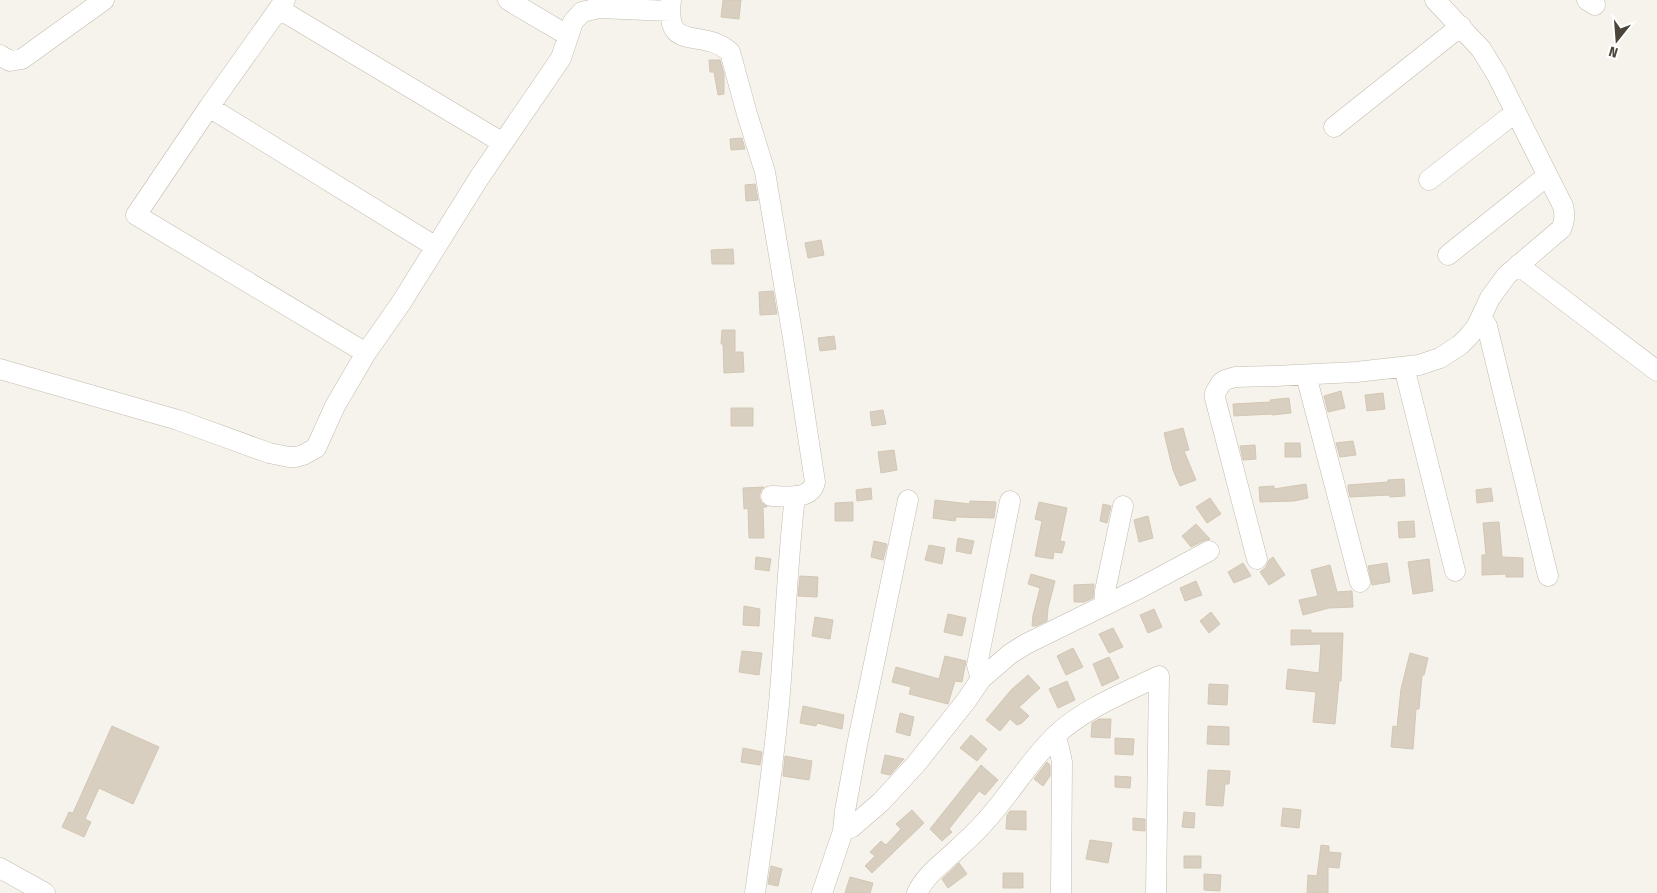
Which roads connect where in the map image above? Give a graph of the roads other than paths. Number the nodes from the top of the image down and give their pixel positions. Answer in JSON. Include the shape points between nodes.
{"nodes":[{"id":1,"x":104,"y":0,"type":"edge"},
{"id":2,"x":508,"y":0,"type":"edge"},
{"id":3,"x":1435,"y":0,"type":"edge"},
{"id":4,"x":282,"y":4,"type":"edge"},
{"id":5,"x":670,"y":6,"type":"edge"},
{"id":6,"x":1461,"y":26,"type":"junction"},
{"id":7,"x":568,"y":35,"type":"junction"},
{"id":8,"x":0,"y":55,"type":"edge"},
{"id":9,"x":209,"y":107,"type":"junction"},
{"id":10,"x":1516,"y":112,"type":"junction"},
{"id":11,"x":1334,"y":127,"type":"dead end"},
{"id":12,"x":503,"y":143,"type":"junction"},
{"id":13,"x":1548,"y":176,"type":"junction"},
{"id":14,"x":1429,"y":180,"type":"dead end"},
{"id":15,"x":436,"y":247,"type":"junction"},
{"id":16,"x":1448,"y":255,"type":"dead end"},
{"id":17,"x":1518,"y":265,"type":"junction"},
{"id":18,"x":1480,"y":318,"type":"junction"},
{"id":19,"x":366,"y":354,"type":"junction"},
{"id":20,"x":1404,"y":367,"type":"junction"},
{"id":21,"x":0,"y":369,"type":"edge"},
{"id":22,"x":1657,"y":371,"type":"edge"},
{"id":23,"x":1306,"y":375,"type":"junction"},
{"id":24,"x":771,"y":496,"type":"dead end"},
{"id":25,"x":795,"y":496,"type":"junction"},
{"id":26,"x":908,"y":500,"type":"dead end"},
{"id":27,"x":1010,"y":501,"type":"dead end"},
{"id":28,"x":1123,"y":506,"type":"dead end"},
{"id":29,"x":1209,"y":551,"type":"dead end"},
{"id":30,"x":1257,"y":559,"type":"dead end"},
{"id":31,"x":1455,"y":571,"type":"dead end"},
{"id":32,"x":1548,"y":576,"type":"dead end"},
{"id":33,"x":1360,"y":582,"type":"dead end"},
{"id":34,"x":1105,"y":604,"type":"junction"},
{"id":35,"x":982,"y":679,"type":"junction"},
{"id":36,"x":1055,"y":736,"type":"junction"},
{"id":37,"x":843,"y":831,"type":"junction"},
{"id":38,"x":0,"y":868,"type":"edge"},
{"id":39,"x":45,"y":893,"type":"edge"},
{"id":40,"x":755,"y":893,"type":"edge"},
{"id":41,"x":822,"y":893,"type":"edge"},
{"id":42,"x":918,"y":893,"type":"edge"},
{"id":43,"x":1061,"y":893,"type":"edge"},
{"id":44,"x":1156,"y":893,"type":"edge"}],
"edges":[{"from":1,"to":8,"type":"street","via":[[22,59],[10,61]]},
{"from":2,"to":7,"type":"street"},
{"from":3,"to":6,"type":"street"},
{"from":4,"to":9,"type":"street"},
{"from":4,"to":12,"type":"street"},
{"from":5,"to":7,"type":"street","via":[[593,8],[577,17]]},
{"from":5,"to":25,"type":"street","via":[[673,28],[682,36],[710,40],[730,52],[765,172],[815,482],[809,493]]},
{"from":6,"to":10,"type":"street","via":[[1481,49]]},
{"from":6,"to":11,"type":"street"},
{"from":7,"to":12,"type":"street","via":[[561,58]]},
{"from":9,"to":15,"type":"street"},
{"from":9,"to":19,"type":"street","via":[[136,215]]},
{"from":10,"to":13,"type":"street"},
{"from":10,"to":14,"type":"street"},
{"from":12,"to":15,"type":"street"},
{"from":13,"to":16,"type":"street"},
{"from":13,"to":17,"type":"street","via":[[1563,206],[1563,224]]},
{"from":15,"to":19,"type":"street"},
{"from":17,"to":18,"type":"street","via":[[1498,286]]},
{"from":17,"to":22,"type":"street"},
{"from":18,"to":20,"type":"street","via":[[1469,336],[1450,353],[1430,362]]},
{"from":18,"to":32,"type":"street","via":[[1487,326]]},
{"from":19,"to":21,"type":"street","via":[[316,448],[303,455],[288,457],[178,420]]},
{"from":20,"to":23,"type":"street"},
{"from":20,"to":31,"type":"street"},
{"from":23,"to":30,"type":"street","via":[[1235,376],[1221,383],[1216,393]]},
{"from":23,"to":33,"type":"street"},
{"from":24,"to":25,"type":"street"},
{"from":25,"to":40,"type":"street","via":[[772,777]]},
{"from":26,"to":37,"type":"street","via":[[857,745]]},
{"from":27,"to":35,"type":"street","via":[[977,665]]},
{"from":28,"to":34,"type":"street"},
{"from":29,"to":34,"type":"street"},
{"from":34,"to":35,"type":"street","via":[[1026,644]]},
{"from":35,"to":37,"type":"street","via":[[916,764],[881,802]]},
{"from":36,"to":42,"type":"street","via":[[985,822],[934,869]]},
{"from":36,"to":43,"type":"street","via":[[1062,762]]},
{"from":36,"to":44,"type":"street","via":[[1074,721],[1159,676]]},
{"from":37,"to":41,"type":"street"},
{"from":38,"to":39,"type":"street"}]}
